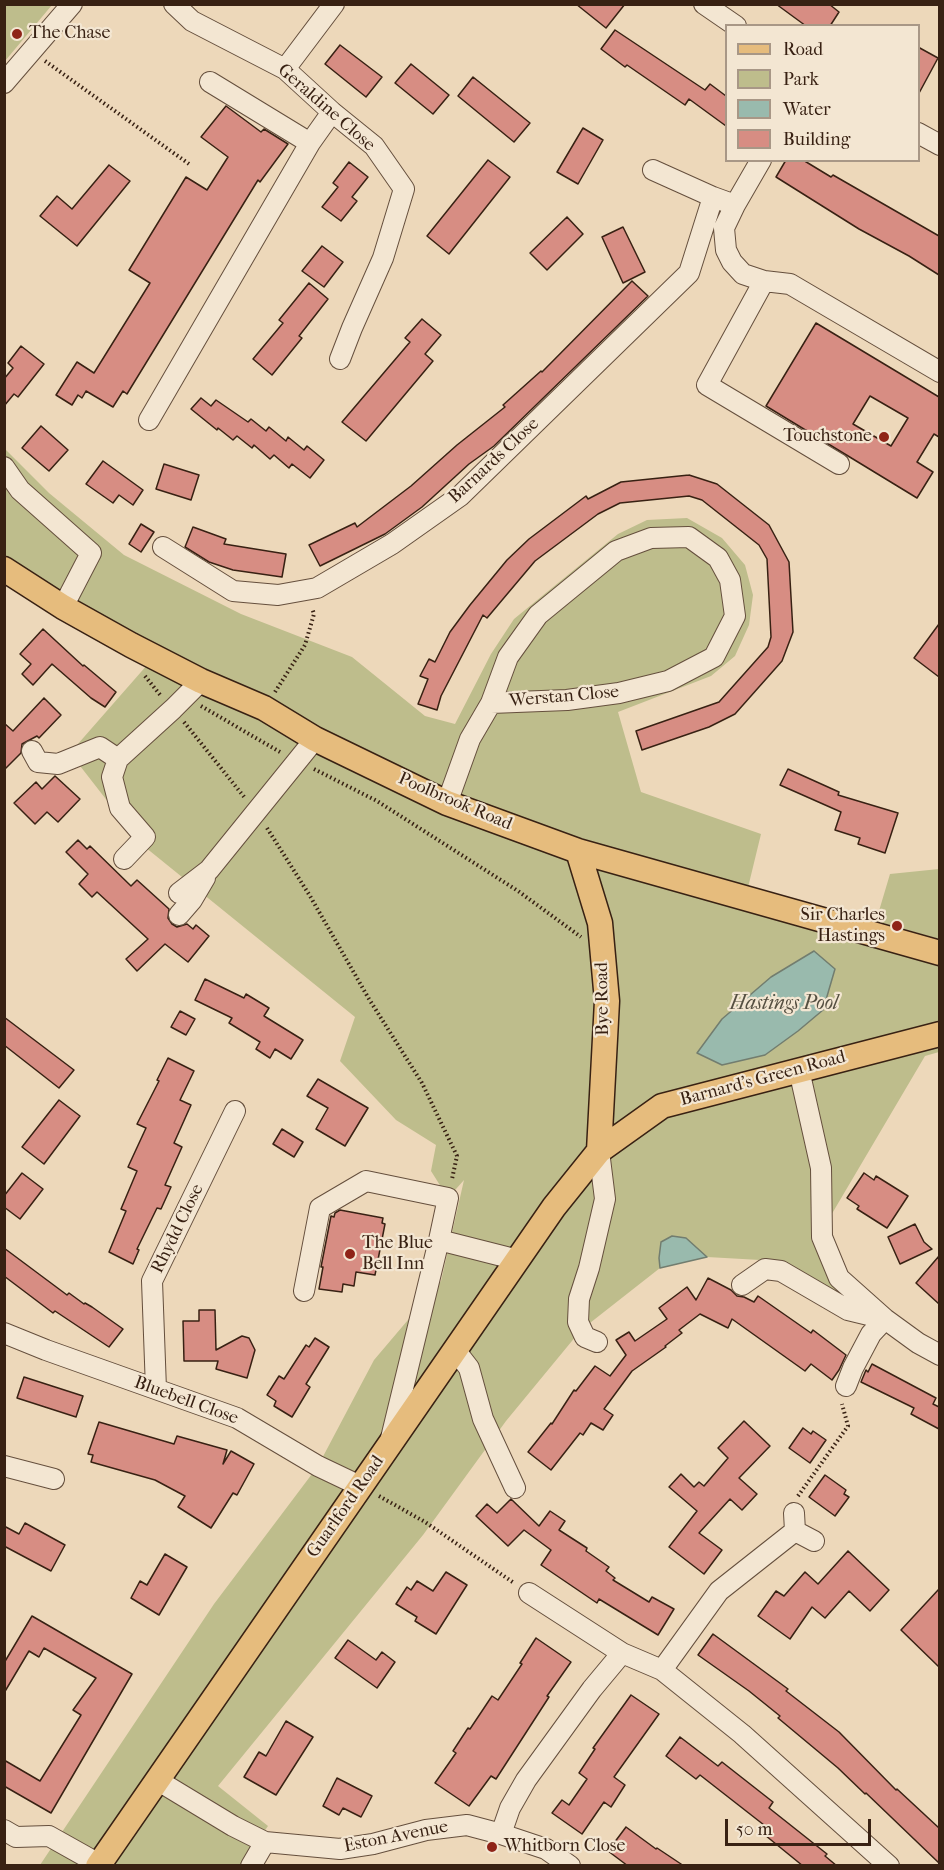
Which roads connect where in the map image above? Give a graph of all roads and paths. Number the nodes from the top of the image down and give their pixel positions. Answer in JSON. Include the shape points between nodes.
{"nodes":[{"id":1,"x":72,"y":4,"type":"edge"},
{"id":2,"x":174,"y":4,"type":"edge"},
{"id":3,"x":334,"y":4,"type":"edge"},
{"id":4,"x":704,"y":4,"type":"edge"},
{"id":5,"x":733,"y":24,"type":"edge"},
{"id":6,"x":44,"y":36,"type":"junction"},
{"id":7,"x":285,"y":69,"type":"junction"},
{"id":8,"x":210,"y":82,"type":"dead end"},
{"id":9,"x":4,"y":83,"type":"edge"},
{"id":10,"x":332,"y":112,"type":"junction"},
{"id":11,"x":920,"y":134,"type":"edge"},
{"id":12,"x":310,"y":143,"type":"junction"},
{"id":13,"x":939,"y":145,"type":"edge"},
{"id":14,"x":760,"y":162,"type":"edge"},
{"id":15,"x":189,"y":164,"type":"dead end"},
{"id":16,"x":653,"y":170,"type":"dead end"},
{"id":17,"x":713,"y":197,"type":"junction"},
{"id":18,"x":735,"y":205,"type":"junction"},
{"id":19,"x":764,"y":281,"type":"junction"},
{"id":20,"x":340,"y":359,"type":"dead end"},
{"id":21,"x":939,"y":372,"type":"edge"},
{"id":22,"x":149,"y":420,"type":"dead end"},
{"id":23,"x":839,"y":464,"type":"dead end"},
{"id":24,"x":4,"y":467,"type":"edge"},
{"id":25,"x":163,"y":547,"type":"dead end"},
{"id":26,"x":4,"y":569,"type":"edge"},
{"id":27,"x":306,"y":590,"type":"junction"},
{"id":28,"x":63,"y":607,"type":"junction"},
{"id":29,"x":143,"y":673,"type":"dead end"},
{"id":30,"x":186,"y":696,"type":"junction"},
{"id":31,"x":491,"y":703,"type":"junction"},
{"id":32,"x":264,"y":708,"type":"junction"},
{"id":33,"x":315,"y":738,"type":"junction"},
{"id":34,"x":32,"y":751,"type":"dead end"},
{"id":35,"x":118,"y":759,"type":"junction"},
{"id":36,"x":298,"y":761,"type":"junction"},
{"id":37,"x":447,"y":802,"type":"junction"},
{"id":38,"x":256,"y":812,"type":"junction"},
{"id":39,"x":578,"y":851,"type":"junction"},
{"id":40,"x":124,"y":859,"type":"dead end"},
{"id":41,"x":209,"y":870,"type":"junction"},
{"id":42,"x":179,"y":893,"type":"dead end"},
{"id":43,"x":179,"y":915,"type":"dead end"},
{"id":44,"x":602,"y":953,"type":"junction"},
{"id":45,"x":939,"y":953,"type":"edge"},
{"id":46,"x":939,"y":1034,"type":"edge"},
{"id":47,"x":799,"y":1070,"type":"junction"},
{"id":48,"x":234,"y":1111,"type":"dead end"},
{"id":49,"x":599,"y":1151,"type":"junction"},
{"id":50,"x":448,"y":1198,"type":"junction"},
{"id":51,"x":439,"y":1240,"type":"junction"},
{"id":52,"x":518,"y":1260,"type":"junction"},
{"id":53,"x":742,"y":1285,"type":"dead end"},
{"id":54,"x":304,"y":1291,"type":"dead end"},
{"id":55,"x":885,"y":1319,"type":"junction"},
{"id":56,"x":4,"y":1333,"type":"edge"},
{"id":57,"x":597,"y":1342,"type":"dead end"},
{"id":58,"x":455,"y":1350,"type":"junction"},
{"id":59,"x":939,"y":1355,"type":"edge"},
{"id":60,"x":846,"y":1386,"type":"joint"},
{"id":61,"x":156,"y":1389,"type":"junction"},
{"id":62,"x":390,"y":1443,"type":"junction"},
{"id":63,"x":4,"y":1466,"type":"edge"},
{"id":64,"x":54,"y":1479,"type":"dead end"},
{"id":65,"x":360,"y":1486,"type":"junction"},
{"id":66,"x":515,"y":1488,"type":"dead end"},
{"id":67,"x":795,"y":1522,"type":"junction"},
{"id":68,"x":814,"y":1541,"type":"dead end"},
{"id":69,"x":529,"y":1593,"type":"joint"},
{"id":70,"x":622,"y":1653,"type":"junction"},
{"id":71,"x":662,"y":1670,"type":"junction"},
{"id":72,"x":157,"y":1780,"type":"junction"},
{"id":73,"x":4,"y":1830,"type":"edge"},
{"id":74,"x":501,"y":1834,"type":"junction"},
{"id":75,"x":266,"y":1842,"type":"junction"},
{"id":76,"x":98,"y":1865,"type":"edge"},
{"id":77,"x":251,"y":1866,"type":"edge"},
{"id":78,"x":570,"y":1866,"type":"edge"},
{"id":79,"x":889,"y":1866,"type":"edge"}],
"edges":[{"from":1,"to":6,"type":"street"},
{"from":2,"to":7,"type":"street","name":"Geraldine Close","via":[[192,21]]},
{"from":3,"to":7,"type":"street"},
{"from":4,"to":5,"type":"street"},
{"from":6,"to":9,"type":"street"},
{"from":6,"to":15,"type":"path","via":[[45,60]]},
{"from":7,"to":10,"type":"street","name":"Geraldine Close"},
{"from":8,"to":12,"type":"street"},
{"from":10,"to":12,"type":"street"},
{"from":10,"to":20,"type":"street","name":"Geraldine Close","via":[[374,146],[404,189],[383,258]]},
{"from":11,"to":13,"type":"street"},
{"from":12,"to":22,"type":"street"},
{"from":14,"to":18,"type":"street"},
{"from":16,"to":17,"type":"street"},
{"from":17,"to":18,"type":"street"},
{"from":17,"to":27,"type":"street","name":"Barnards Close","via":[[689,273],[524,435],[460,496],[392,544],[317,588]]},
{"from":18,"to":19,"type":"street","via":[[724,228],[726,250],[742,274]]},
{"from":19,"to":21,"type":"street","via":[[790,284]]},
{"from":19,"to":23,"type":"street","via":[[707,385]]},
{"from":24,"to":28,"type":"street","via":[[20,490],[91,553]]},
{"from":25,"to":27,"type":"street","name":"Barnards Close","via":[[233,591],[278,594]]},
{"from":26,"to":28,"type":"main road","name":"Poolbrook Road"},
{"from":27,"to":32,"type":"path","via":[[314,614],[305,645]]},
{"from":28,"to":30,"type":"main road","name":"Poolbrook Road"},
{"from":29,"to":30,"type":"path","via":[[156,691]]},
{"from":30,"to":32,"type":"main road","name":"Poolbrook Road"},
{"from":30,"to":35,"type":"street"},
{"from":30,"to":36,"type":"path"},
{"from":30,"to":38,"type":"path"},
{"from":31,"to":31,"type":"street","name":"Werstan Close","via":[[508,657],[538,615],[616,551],[651,538],[689,537],[718,558],[730,580],[735,616],[714,657],[668,681],[619,693]]},
{"from":31,"to":37,"type":"street","name":"Werstan Close","via":[[470,738]]},
{"from":32,"to":33,"type":"main road","name":"Poolbrook Road"},
{"from":33,"to":36,"type":"street"},
{"from":33,"to":37,"type":"main road","name":"Poolbrook Road"},
{"from":34,"to":35,"type":"street","via":[[38,762],[58,764],[100,747]]},
{"from":35,"to":40,"type":"street","via":[[112,777],[120,808],[145,837]]},
{"from":36,"to":38,"type":"street"},
{"from":36,"to":44,"type":"path","via":[[377,801],[458,851]]},
{"from":37,"to":39,"type":"main road","name":"Poolbrook Road"},
{"from":38,"to":41,"type":"street"},
{"from":38,"to":50,"type":"path","via":[[422,1083],[457,1156]]},
{"from":39,"to":44,"type":"main road","name":"Bye Road","via":[[600,923]]},
{"from":39,"to":45,"type":"main road","name":"Poolbrook Road"},
{"from":41,"to":42,"type":"street"},
{"from":41,"to":43,"type":"street"},
{"from":44,"to":49,"type":"main road","name":"Bye Road","via":[[607,1001]]},
{"from":46,"to":47,"type":"main road","name":"Barnard's Green Road"},
{"from":47,"to":49,"type":"main road","name":"Barnard's Green Road","via":[[662,1106]]},
{"from":47,"to":55,"type":"street","via":[[820,1168],[822,1237],[839,1278]]},
{"from":48,"to":61,"type":"street","name":"Rhydd Close","via":[[152,1281]]},
{"from":49,"to":52,"type":"main road","name":"Guarlford Road"},
{"from":49,"to":57,"type":"street","via":[[605,1199],[579,1299],[578,1322],[585,1337]]},
{"from":50,"to":51,"type":"street"},
{"from":50,"to":54,"type":"street","via":[[366,1181],[320,1208]]},
{"from":51,"to":52,"type":"street"},
{"from":51,"to":62,"type":"street"},
{"from":52,"to":58,"type":"main road","name":"Guarlford Road"},
{"from":53,"to":55,"type":"street","via":[[765,1269],[781,1271],[848,1310]]},
{"from":55,"to":59,"type":"street"},
{"from":55,"to":60,"type":"street","via":[[870,1334]]},
{"from":56,"to":61,"type":"street","name":"Bluebell Close"},
{"from":58,"to":62,"type":"main road","name":"Guarlford Road"},
{"from":58,"to":66,"type":"street","via":[[469,1368],[483,1419]]},
{"from":60,"to":67,"type":"path","via":[[842,1402],[848,1426],[796,1500]]},
{"from":61,"to":65,"type":"street","name":"Bluebell Close","via":[[237,1418]]},
{"from":62,"to":65,"type":"main road","name":"Guarlford Road"},
{"from":63,"to":64,"type":"street"},
{"from":65,"to":69,"type":"path","via":[[425,1522]]},
{"from":65,"to":72,"type":"main road","name":"Guarlford Road"},
{"from":67,"to":68,"type":"street"},
{"from":67,"to":71,"type":"street","via":[[719,1591]]},
{"from":69,"to":70,"type":"street"},
{"from":70,"to":71,"type":"street"},
{"from":70,"to":74,"type":"street","via":[[526,1780]]},
{"from":71,"to":79,"type":"street","via":[[742,1734]]},
{"from":72,"to":75,"type":"street","name":"Eston Avenue"},
{"from":72,"to":76,"type":"main road","name":"Guarlford Road"},
{"from":73,"to":76,"type":"street","via":[[16,1837],[49,1836]]},
{"from":74,"to":75,"type":"street","name":"Eston Avenue","via":[[466,1825],[340,1849]]},
{"from":74,"to":78,"type":"street","name":"Eston Avenue","via":[[546,1850]]},
{"from":75,"to":77,"type":"street"}]}
